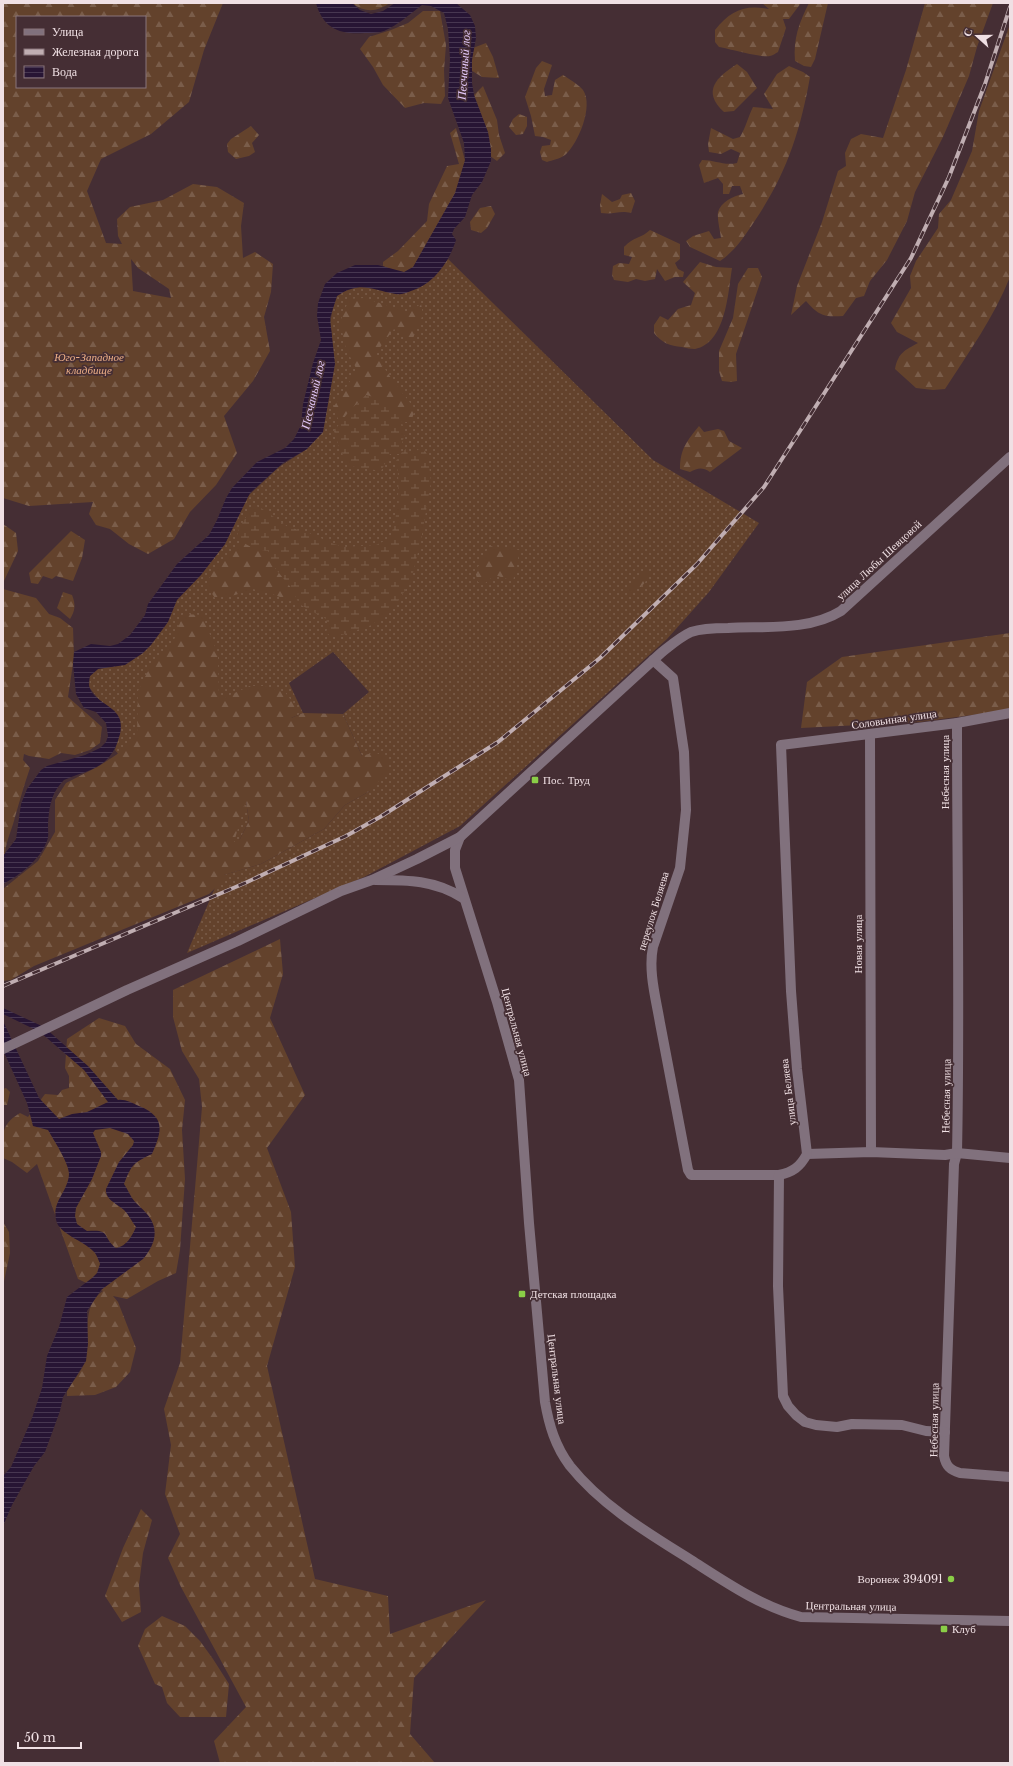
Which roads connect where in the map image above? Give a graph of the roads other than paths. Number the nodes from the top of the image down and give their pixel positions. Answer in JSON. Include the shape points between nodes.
{"nodes":[{"id":1,"x":1010,"y":457,"type":"edge"},
{"id":2,"x":653,"y":660,"type":"junction"},
{"id":3,"x":1010,"y":714,"type":"edge"},
{"id":4,"x":957,"y":723,"type":"junction"},
{"id":5,"x":870,"y":735,"type":"junction"},
{"id":6,"x":780,"y":745,"type":"joint"},
{"id":7,"x":460,"y":837,"type":"junction"},
{"id":8,"x":372,"y":880,"type":"junction"},
{"id":9,"x":463,"y":898,"type":"junction"},
{"id":10,"x":3,"y":1049,"type":"edge"},
{"id":11,"x":871,"y":1152,"type":"junction"},
{"id":12,"x":807,"y":1154,"type":"junction"},
{"id":13,"x":957,"y":1154,"type":"junction"},
{"id":14,"x":1010,"y":1158,"type":"edge"},
{"id":15,"x":779,"y":1175,"type":"junction"},
{"id":16,"x":945,"y":1432,"type":"junction"},
{"id":17,"x":1010,"y":1477,"type":"edge"},
{"id":18,"x":1010,"y":1621,"type":"edge"}],
"edges":[{"from":1,"to":2,"type":"street","name":"улица Любы Шевцовой","via":[[835,615],[816,622],[800,624],[703,629],[682,637]]},
{"from":2,"to":7,"type":"street","name":"улица Любы Шевцовой"},
{"from":2,"to":15,"type":"street","name":"переулок Беляева","via":[[673,678],[684,752],[686,810],[680,868],[651,956],[654,992],[688,1170],[692,1175]]},
{"from":3,"to":4,"type":"street","name":"Соловьиная улица"},
{"from":4,"to":5,"type":"street","name":"Соловьиная улица"},
{"from":4,"to":13,"type":"street","name":"Небесная улица"},
{"from":5,"to":6,"type":"street","name":"Соловьиная улица"},
{"from":5,"to":11,"type":"street","name":"Новая улица"},
{"from":6,"to":12,"type":"street","name":"улица Беляева","via":[[791,991]]},
{"from":7,"to":8,"type":"street","name":"улица Любы Шевцовой"},
{"from":7,"to":9,"type":"street","name":"Центральная улица","via":[[456,844],[454,860]]},
{"from":8,"to":9,"type":"street","via":[[407,880],[438,885]]},
{"from":8,"to":10,"type":"street","name":"улица Любы Шевцовой","via":[[127,990]]},
{"from":9,"to":18,"type":"street","name":"Центральная улица","via":[[519,1080],[545,1402],[553,1437],[569,1465],[590,1488],[646,1532],[731,1586],[778,1611],[801,1617]]},
{"from":11,"to":12,"type":"street"},
{"from":11,"to":13,"type":"street"},
{"from":12,"to":15,"type":"street","via":[[801,1165],[791,1172]]},
{"from":13,"to":14,"type":"street"},
{"from":13,"to":16,"type":"street","name":"Небесная улица","via":[[954,1164]]},
{"from":15,"to":16,"type":"street","via":[[778,1286],[781,1388],[788,1406],[796,1415],[810,1423],[837,1427],[852,1424],[902,1425],[926,1431]]},
{"from":16,"to":17,"type":"street","name":"Небесная улица","via":[[944,1456],[949,1468],[960,1473]]}]}
